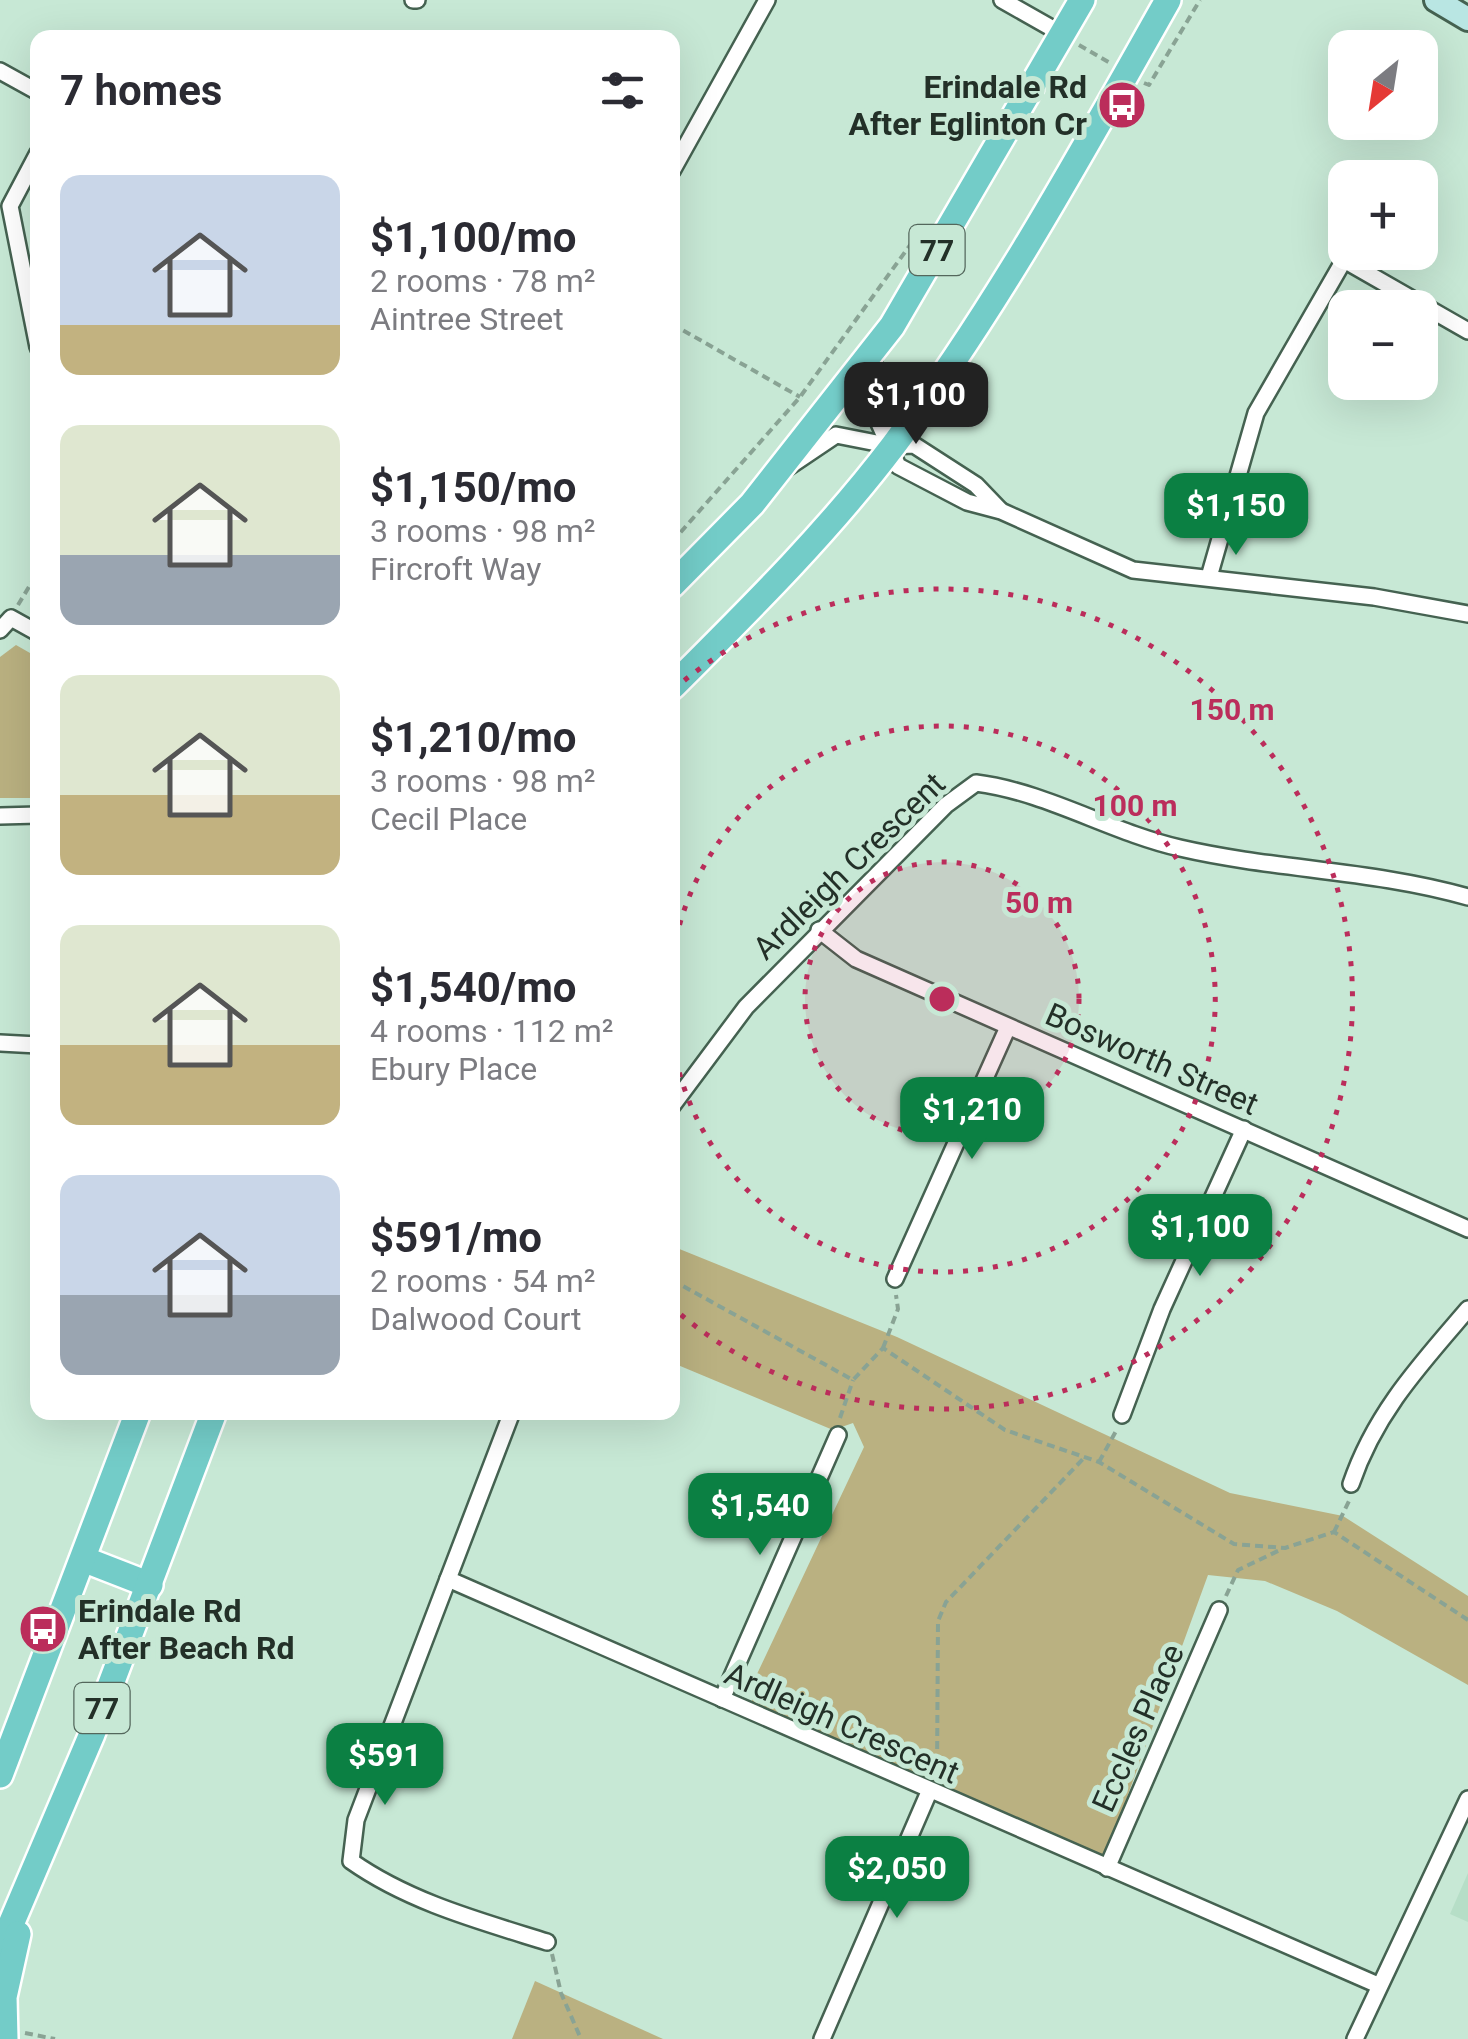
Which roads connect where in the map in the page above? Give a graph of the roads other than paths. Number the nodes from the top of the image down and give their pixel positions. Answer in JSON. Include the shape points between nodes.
{"nodes":[{"id":1,"x":767,"y":0,"type":"edge"},
{"id":2,"x":1002,"y":0,"type":"edge"},
{"id":3,"x":1082,"y":0,"type":"edge"},
{"id":4,"x":1168,"y":0,"type":"edge"},
{"id":5,"x":1436,"y":0,"type":"edge"},
{"id":6,"x":1468,"y":19,"type":"edge"},
{"id":7,"x":1062,"y":34,"type":"junction"},
{"id":8,"x":0,"y":71,"type":"edge"},
{"id":9,"x":30,"y":88,"type":"edge"},
{"id":10,"x":680,"y":157,"type":"edge"},
{"id":11,"x":30,"y":168,"type":"edge"},
{"id":12,"x":30,"y":306,"type":"edge"},
{"id":13,"x":1468,"y":330,"type":"edge"},
{"id":14,"x":876,"y":347,"type":"junction"},
{"id":15,"x":892,"y":446,"type":"junction"},
{"id":16,"x":776,"y":474,"type":"junction"},
{"id":17,"x":1001,"y":511,"type":"junction"},
{"id":18,"x":680,"y":576,"type":"edge"},
{"id":19,"x":1209,"y":577,"type":"junction"},
{"id":20,"x":1468,"y":614,"type":"edge"},
{"id":21,"x":5,"y":624,"type":"edge"},
{"id":22,"x":30,"y":631,"type":"edge"},
{"id":23,"x":680,"y":678,"type":"edge"},
{"id":24,"x":30,"y":815,"type":"edge"},
{"id":25,"x":0,"y":816,"type":"edge"},
{"id":26,"x":1468,"y":897,"type":"edge"},
{"id":27,"x":819,"y":930,"type":"junction"},
{"id":28,"x":1008,"y":1026,"type":"junction"},
{"id":29,"x":0,"y":1044,"type":"edge"},
{"id":30,"x":30,"y":1045,"type":"edge"},
{"id":31,"x":680,"y":1095,"type":"edge"},
{"id":32,"x":1244,"y":1129,"type":"junction"},
{"id":33,"x":1468,"y":1229,"type":"edge"},
{"id":34,"x":895,"y":1279,"type":"road end"},
{"id":35,"x":1468,"y":1309,"type":"edge"},
{"id":36,"x":1122,"y":1415,"type":"road end"},
{"id":37,"x":135,"y":1420,"type":"edge"},
{"id":38,"x":211,"y":1420,"type":"edge"},
{"id":39,"x":509,"y":1420,"type":"edge"},
{"id":40,"x":838,"y":1435,"type":"road end"},
{"id":41,"x":1351,"y":1484,"type":"road end"},
{"id":42,"x":82,"y":1559,"type":"junction"},
{"id":43,"x":448,"y":1580,"type":"junction"},
{"id":44,"x":150,"y":1585,"type":"junction"},
{"id":45,"x":1219,"y":1610,"type":"road end"},
{"id":46,"x":722,"y":1699,"type":"junction"},
{"id":47,"x":0,"y":1774,"type":"edge"},
{"id":48,"x":929,"y":1792,"type":"junction"},
{"id":49,"x":1468,"y":1799,"type":"edge"},
{"id":50,"x":50,"y":1829,"type":"junction"},
{"id":51,"x":1107,"y":1868,"type":"junction"},
{"id":52,"x":547,"y":1942,"type":"road end"},
{"id":53,"x":0,"y":1950,"type":"edge"},
{"id":54,"x":1378,"y":1986,"type":"junction"},
{"id":55,"x":5,"y":2039,"type":"edge"},
{"id":56,"x":822,"y":2039,"type":"edge"},
{"id":57,"x":1355,"y":2039,"type":"edge"}],
"edges":[{"from":1,"to":10,"type":"street"},
{"from":2,"to":7,"type":"street"},
{"from":3,"to":7,"type":"main road","number":"77"},
{"from":4,"to":15,"type":"main road","number":"77","via":[[983,318]]},
{"from":5,"to":6,"type":"street"},
{"from":7,"to":14,"type":"main road","number":"77"},
{"from":8,"to":9,"type":"street"},
{"from":11,"to":12,"type":"street","via":[[10,206]]},
{"from":13,"to":19,"type":"street","via":[[1344,260],[1256,412]]},
{"from":14,"to":15,"type":"street","via":[[870,403]]},
{"from":14,"to":16,"type":"main road","number":"77"},
{"from":15,"to":16,"type":"street","via":[[836,434]]},
{"from":15,"to":17,"type":"street","via":[[914,445]]},
{"from":15,"to":17,"type":"street","via":[[898,466],[967,502]]},
{"from":15,"to":23,"type":"main road","number":"77","via":[[820,536]]},
{"from":16,"to":18,"type":"main road","number":"77"},
{"from":17,"to":19,"type":"street","via":[[1133,570]]},
{"from":19,"to":20,"type":"street"},
{"from":21,"to":22,"type":"street"},
{"from":24,"to":25,"type":"street"},
{"from":26,"to":27,"type":"street","name":"Ardleigh Crescent","via":[[1186,850],[1008,787],[976,783]]},
{"from":27,"to":28,"type":"street","name":"Bosworth Street","via":[[856,958]]},
{"from":27,"to":31,"type":"street","name":"Ardleigh Crescent","via":[[746,1006]]},
{"from":28,"to":32,"type":"street","name":"Bosworth Street"},
{"from":28,"to":34,"type":"street"},
{"from":29,"to":30,"type":"street"},
{"from":32,"to":33,"type":"street","name":"Bosworth Street"},
{"from":32,"to":36,"type":"street"},
{"from":35,"to":41,"type":"street","via":[[1393,1396]]},
{"from":37,"to":42,"type":"main road","number":"77"},
{"from":38,"to":44,"type":"main road","number":"77"},
{"from":39,"to":43,"type":"street"},
{"from":40,"to":46,"type":"street"},
{"from":42,"to":44,"type":"main road"},
{"from":42,"to":47,"type":"main road","number":"77"},
{"from":43,"to":46,"type":"street","name":"Ardleigh Crescent"},
{"from":43,"to":52,"type":"street","via":[[356,1820],[351,1861],[378,1880],[465,1917]]},
{"from":44,"to":50,"type":"main road","number":"77"},
{"from":45,"to":51,"type":"street","name":"Eccles Place"},
{"from":46,"to":48,"type":"street","name":"Ardleigh Crescent"},
{"from":48,"to":51,"type":"street","name":"Ardleigh Crescent"},
{"from":48,"to":56,"type":"street"},
{"from":49,"to":54,"type":"street"},
{"from":50,"to":53,"type":"main road","number":"77"},
{"from":50,"to":55,"type":"main road","via":[[40,1881],[13,1946]]},
{"from":51,"to":54,"type":"street","name":"Ardleigh Crescent"},
{"from":54,"to":57,"type":"street"}]}
